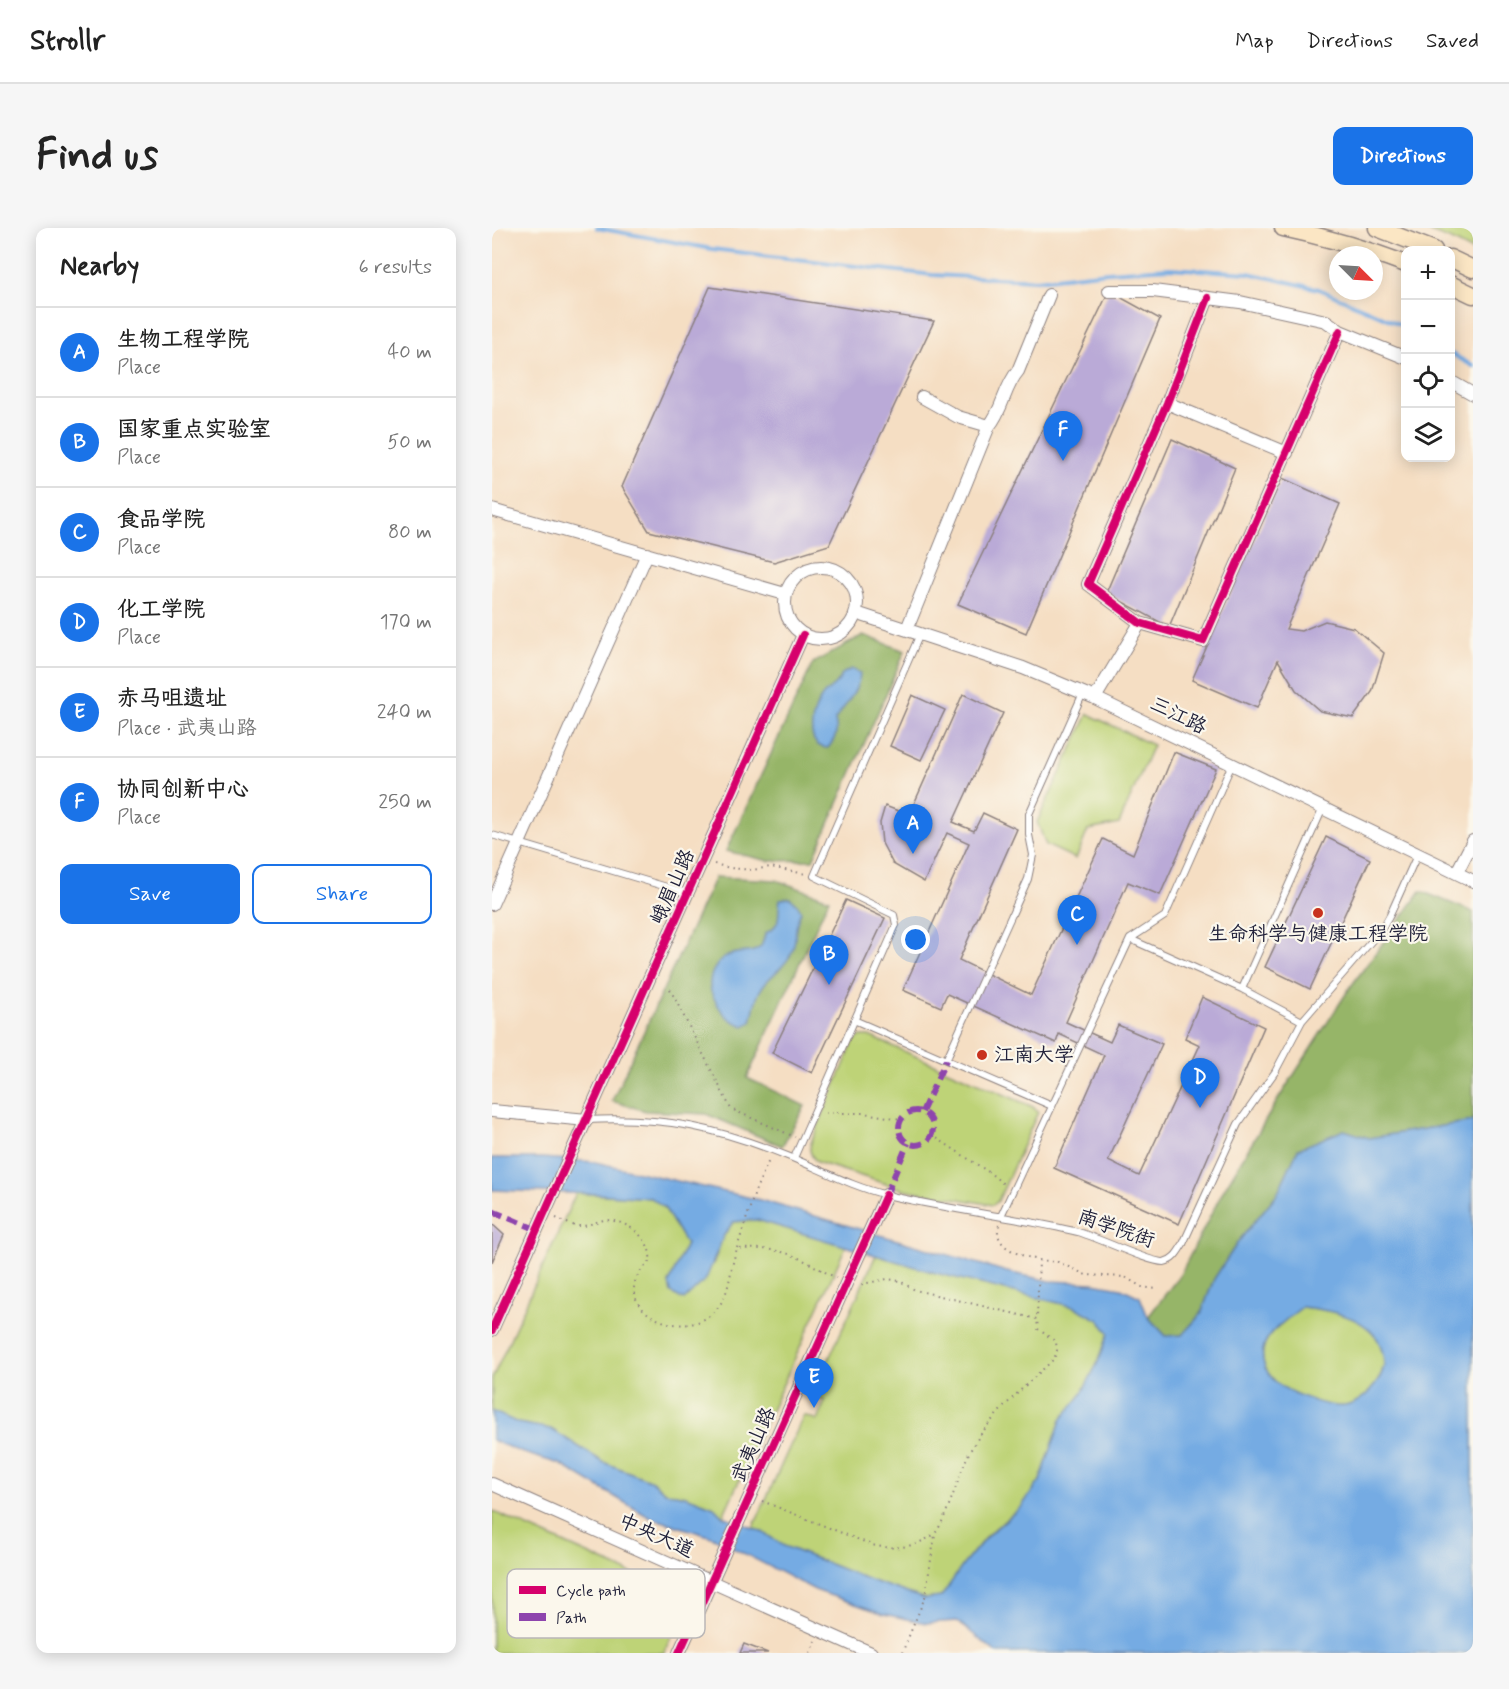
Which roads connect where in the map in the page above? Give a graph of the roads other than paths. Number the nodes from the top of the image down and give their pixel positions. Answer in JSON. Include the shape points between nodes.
{"nodes":[{"id":1,"x":1283,"y":228,"type":"edge"},
{"id":2,"x":1377,"y":228,"type":"edge"},
{"id":3,"x":1424,"y":246,"type":"edge"},
{"id":4,"x":1455,"y":260,"type":"edge"},
{"id":5,"x":1401,"y":262,"type":"edge"},
{"id":6,"x":1473,"y":269,"type":"edge"},
{"id":7,"x":1455,"y":286,"type":"edge"},
{"id":8,"x":1109,"y":291,"type":"dead end"},
{"id":9,"x":1049,"y":295,"type":"dead end"},
{"id":10,"x":1473,"y":295,"type":"edge"},
{"id":11,"x":1208,"y":298,"type":"junction"},
{"id":12,"x":1340,"y":331,"type":"junction"},
{"id":13,"x":1401,"y":356,"type":"edge"},
{"id":14,"x":1455,"y":384,"type":"edge"},
{"id":15,"x":1473,"y":394,"type":"edge"},
{"id":16,"x":922,"y":397,"type":"dead end"},
{"id":17,"x":1167,"y":403,"type":"junction"},
{"id":18,"x":989,"y":426,"type":"junction"},
{"id":19,"x":1287,"y":453,"type":"junction"},
{"id":20,"x":492,"y":510,"type":"edge"},
{"id":21,"x":647,"y":554,"type":"junction"},
{"id":22,"x":785,"y":594,"type":"junction"},
{"id":23,"x":856,"y":613,"type":"junction"},
{"id":24,"x":1140,"y":623,"type":"junction"},
{"id":25,"x":907,"y":630,"type":"junction"},
{"id":26,"x":920,"y":634,"type":"junction"},
{"id":27,"x":803,"y":635,"type":"junction"},
{"id":28,"x":1089,"y":696,"type":"junction"},
{"id":29,"x":1232,"y":764,"type":"junction"},
{"id":30,"x":1323,"y":807,"type":"junction"},
{"id":31,"x":492,"y":835,"type":"edge"},
{"id":32,"x":1473,"y":841,"type":"edge"},
{"id":33,"x":519,"y":843,"type":"junction"},
{"id":34,"x":1418,"y":853,"type":"junction"},
{"id":35,"x":1457,"y":872,"type":"junction"},
{"id":36,"x":1473,"y":881,"type":"edge"},
{"id":37,"x":688,"y":893,"type":"junction"},
{"id":38,"x":492,"y":904,"type":"edge"},
{"id":39,"x":1130,"y":939,"type":"junction"},
{"id":40,"x":1242,"y":989,"type":"junction"},
{"id":41,"x":854,"y":1020,"type":"junction"},
{"id":42,"x":1302,"y":1021,"type":"junction"},
{"id":43,"x":946,"y":1060,"type":"junction"},
{"id":44,"x":1052,"y":1106,"type":"junction"},
{"id":45,"x":492,"y":1111,"type":"edge"},
{"id":46,"x":587,"y":1120,"type":"junction"},
{"id":47,"x":794,"y":1158,"type":"junction"},
{"id":48,"x":886,"y":1195,"type":"junction"},
{"id":49,"x":1001,"y":1216,"type":"junction"},
{"id":50,"x":492,"y":1330,"type":"edge"},
{"id":51,"x":492,"y":1484,"type":"edge"},
{"id":52,"x":682,"y":1569,"type":"edge"},
{"id":53,"x":705,"y":1579,"type":"edge"},
{"id":54,"x":711,"y":1582,"type":"junction"},
{"id":55,"x":705,"y":1595,"type":"edge"},
{"id":56,"x":686,"y":1638,"type":"edge"},
{"id":57,"x":679,"y":1653,"type":"edge"},
{"id":58,"x":871,"y":1653,"type":"edge"}],
"edges":[{"from":1,"to":5,"type":"main road"},
{"from":2,"to":3,"type":"main road"},
{"from":4,"to":6,"type":"main road"},
{"from":7,"to":10,"type":"main road"},
{"from":8,"to":11,"type":"street","via":[[1153,291]]},
{"from":9,"to":18,"type":"street","via":[[997,417]]},
{"from":11,"to":12,"type":"street","via":[[1326,321]]},
{"from":11,"to":17,"type":"street"},
{"from":12,"to":13,"type":"street"},
{"from":12,"to":19,"type":"street"},
{"from":14,"to":15,"type":"street"},
{"from":16,"to":18,"type":"street","via":[[958,417]]},
{"from":17,"to":19,"type":"street"},
{"from":17,"to":24,"type":"street","via":[[1088,584]]},
{"from":18,"to":25,"type":"street"},
{"from":19,"to":24,"type":"street","via":[[1203,640]]},
{"from":20,"to":21,"type":"street"},
{"from":21,"to":22,"type":"street"},
{"from":21,"to":33,"type":"street"},
{"from":22,"to":23,"type":"street","via":[[790,583],[808,569],[830,568],[849,580],[855,591]]},
{"from":22,"to":27,"type":"street","via":[[785,610],[791,625]]},
{"from":23,"to":25,"type":"street","name":"三江路"},
{"from":23,"to":27,"type":"street","via":[[848,628],[834,637],[818,640]]},
{"from":24,"to":28,"type":"street"},
{"from":25,"to":26,"type":"street","name":"三江路"},
{"from":26,"to":28,"type":"street","name":"三江路","via":[[1023,668]]},
{"from":26,"to":41,"type":"lane","via":[[814,876],[894,915],[896,926]]},
{"from":27,"to":37,"type":"street","name":"峨眉山路"},
{"from":28,"to":29,"type":"street","name":"三江路"},
{"from":28,"to":43,"type":"lane","via":[[1029,814],[1033,855],[1028,879]]},
{"from":29,"to":30,"type":"street","name":"三江路"},
{"from":29,"to":39,"type":"lane","via":[[1166,916]]},
{"from":30,"to":34,"type":"street","name":"三江路"},
{"from":30,"to":40,"type":"lane"},
{"from":31,"to":33,"type":"lane"},
{"from":32,"to":35,"type":"street"},
{"from":33,"to":37,"type":"lane"},
{"from":33,"to":38,"type":"street"},
{"from":34,"to":35,"type":"street","name":"三江路"},
{"from":34,"to":42,"type":"lane","name":"南学院街","via":[[1382,929]]},
{"from":35,"to":36,"type":"street","name":"三江路"},
{"from":37,"to":46,"type":"street","name":"峨眉山路"},
{"from":39,"to":40,"type":"lane"},
{"from":39,"to":44,"type":"lane"},
{"from":40,"to":42,"type":"lane"},
{"from":41,"to":43,"type":"lane"},
{"from":41,"to":47,"type":"lane"},
{"from":42,"to":49,"type":"lane","name":"南学院街","via":[[1275,1072],[1238,1124],[1175,1257],[1164,1262],[1146,1258],[1082,1233]]},
{"from":43,"to":44,"type":"lane"},
{"from":44,"to":49,"type":"lane"},
{"from":45,"to":46,"type":"street"},
{"from":46,"to":47,"type":"lane","name":"南学院街","via":[[660,1120],[728,1134]]},
{"from":46,"to":50,"type":"street","name":"峨眉山路"},
{"from":47,"to":48,"type":"lane","name":"南学院街"},
{"from":48,"to":49,"type":"lane","name":"南学院街"},
{"from":48,"to":54,"type":"street","name":"武夷山路"},
{"from":51,"to":52,"type":"street","name":"中央大道"},
{"from":53,"to":54,"type":"street","name":"中央大道"},
{"from":54,"to":55,"type":"street"},
{"from":54,"to":58,"type":"street","name":"中央大道"},
{"from":56,"to":57,"type":"street"}]}
